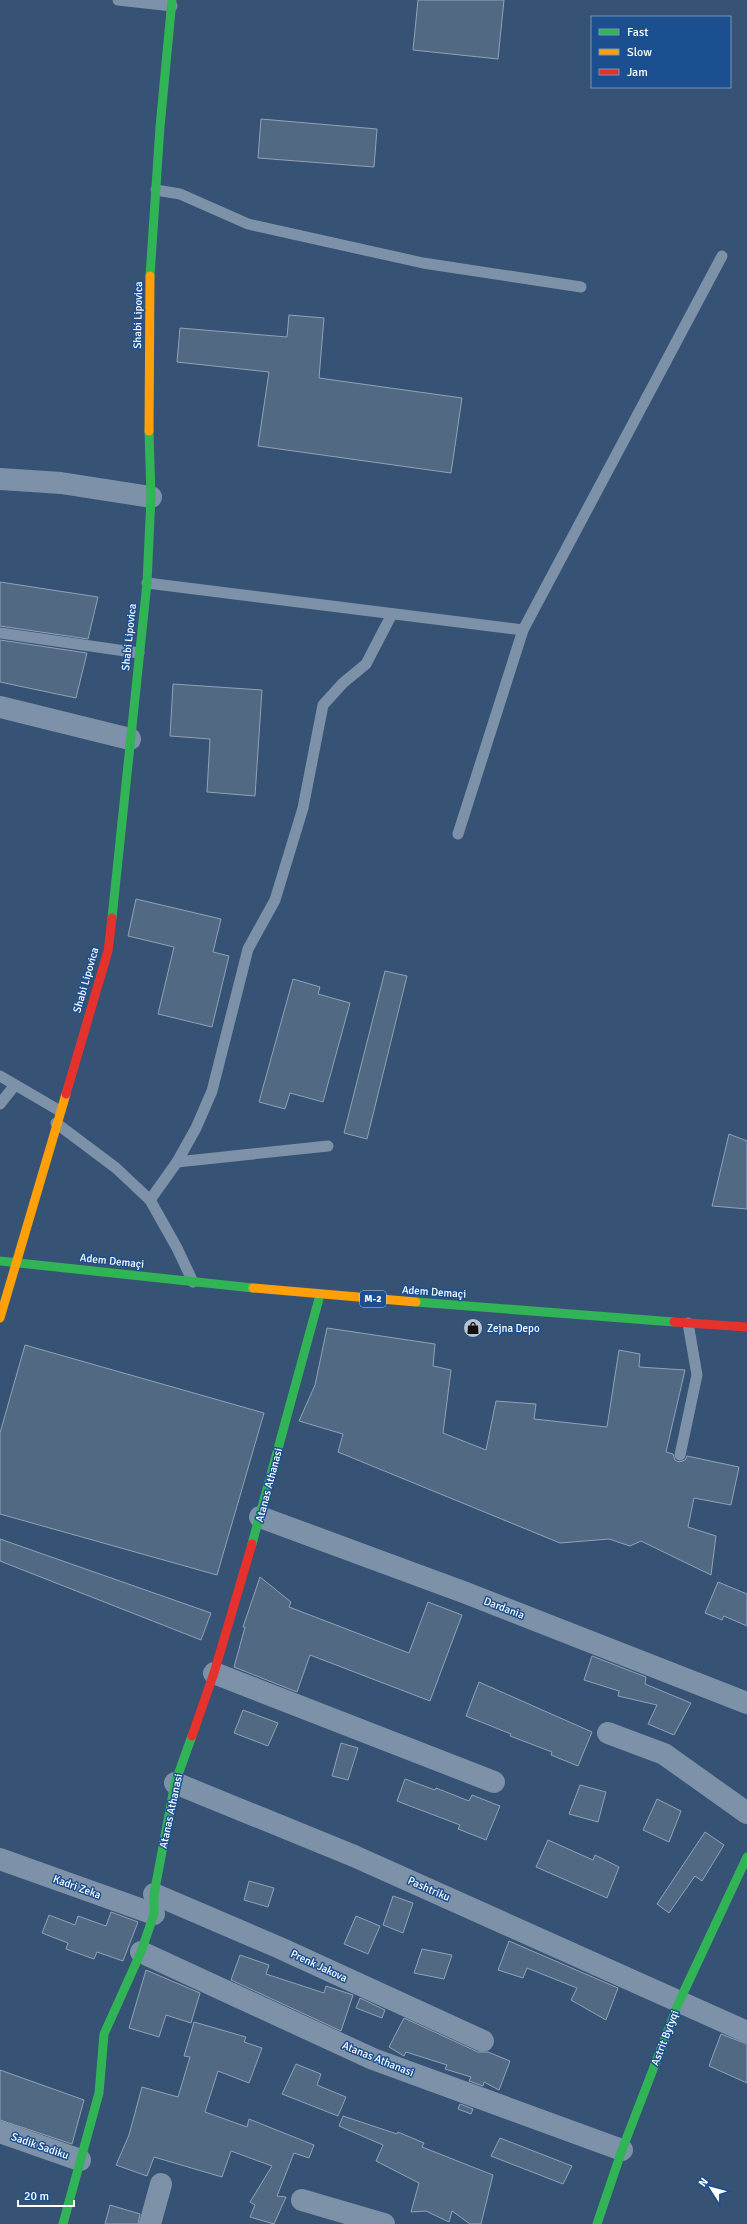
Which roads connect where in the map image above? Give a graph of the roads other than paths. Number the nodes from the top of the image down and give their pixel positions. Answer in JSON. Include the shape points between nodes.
{"nodes":[{"id":1,"x":118,"y":0,"type":"edge"},
{"id":2,"x":172,"y":3,"type":"edge"},
{"id":3,"x":156,"y":190,"type":"junction"},
{"id":4,"x":722,"y":256,"type":"dead end"},
{"id":5,"x":581,"y":287,"type":"dead end"},
{"id":6,"x":0,"y":479,"type":"edge"},
{"id":7,"x":151,"y":497,"type":"junction"},
{"id":8,"x":147,"y":583,"type":"junction"},
{"id":9,"x":392,"y":614,"type":"junction"},
{"id":10,"x":523,"y":630,"type":"junction"},
{"id":11,"x":0,"y":633,"type":"edge"},
{"id":12,"x":139,"y":653,"type":"junction"},
{"id":13,"x":0,"y":708,"type":"edge"},
{"id":14,"x":130,"y":739,"type":"junction"},
{"id":15,"x":458,"y":834,"type":"dead end"},
{"id":16,"x":0,"y":1076,"type":"edge"},
{"id":17,"x":15,"y":1085,"type":"junction"},
{"id":18,"x":0,"y":1104,"type":"edge"},
{"id":19,"x":60,"y":1111,"type":"junction"},
{"id":20,"x":56,"y":1123,"type":"junction"},
{"id":21,"x":328,"y":1146,"type":"dead end"},
{"id":22,"x":177,"y":1162,"type":"junction"},
{"id":23,"x":150,"y":1200,"type":"junction"},
{"id":24,"x":0,"y":1261,"type":"edge"},
{"id":25,"x":17,"y":1263,"type":"junction"},
{"id":26,"x":193,"y":1282,"type":"junction"},
{"id":27,"x":320,"y":1295,"type":"junction"},
{"id":28,"x":0,"y":1318,"type":"edge"},
{"id":29,"x":688,"y":1323,"type":"junction"},
{"id":30,"x":747,"y":1327,"type":"edge"},
{"id":31,"x":680,"y":1455,"type":"dead end"},
{"id":32,"x":260,"y":1517,"type":"junction"},
{"id":33,"x":214,"y":1673,"type":"junction"},
{"id":34,"x":747,"y":1703,"type":"edge"},
{"id":35,"x":608,"y":1733,"type":"dead end"},
{"id":36,"x":494,"y":1782,"type":"dead end"},
{"id":37,"x":175,"y":1783,"type":"junction"},
{"id":38,"x":747,"y":1813,"type":"edge"},
{"id":39,"x":747,"y":1857,"type":"edge"},
{"id":40,"x":0,"y":1859,"type":"edge"},
{"id":41,"x":154,"y":1904,"type":"junction"},
{"id":42,"x":141,"y":1952,"type":"junction"},
{"id":43,"x":679,"y":2002,"type":"junction"},
{"id":44,"x":747,"y":2032,"type":"edge"},
{"id":45,"x":483,"y":2041,"type":"dead end"},
{"id":46,"x":0,"y":2132,"type":"edge"},
{"id":47,"x":622,"y":2150,"type":"junction"},
{"id":48,"x":80,"y":2160,"type":"junction"},
{"id":49,"x":161,"y":2184,"type":"dead end"},
{"id":50,"x":302,"y":2200,"type":"dead end"},
{"id":51,"x":62,"y":2224,"type":"edge"},
{"id":52,"x":150,"y":2224,"type":"edge"},
{"id":53,"x":384,"y":2224,"type":"edge"},
{"id":54,"x":597,"y":2224,"type":"edge"}],
"edges":[{"from":1,"to":2,"type":"lane"},
{"from":2,"to":3,"type":"street","name":"Shabi Lipovica"},
{"from":3,"to":5,"type":"lane","via":[[180,194],[248,224],[423,263]]},
{"from":3,"to":7,"type":"street","name":"Shabi Lipovica","via":[[150,275],[148,413]]},
{"from":4,"to":10,"type":"lane"},
{"from":6,"to":7,"type":"street","via":[[61,483]]},
{"from":7,"to":8,"type":"street","name":"Shabi Lipovica"},
{"from":8,"to":9,"type":"lane"},
{"from":8,"to":12,"type":"street","name":"Shabi Lipovica"},
{"from":9,"to":10,"type":"lane"},
{"from":9,"to":22,"type":"lane","via":[[366,664],[343,683],[323,705],[303,808],[275,900],[248,949],[212,1091],[196,1128]]},
{"from":10,"to":15,"type":"lane"},
{"from":11,"to":12,"type":"lane"},
{"from":12,"to":14,"type":"street","name":"Shabi Lipovica"},
{"from":13,"to":14,"type":"street"},
{"from":14,"to":19,"type":"street","name":"Shabi Lipovica","via":[[108,951]]},
{"from":16,"to":17,"type":"lane"},
{"from":17,"to":18,"type":"lane"},
{"from":17,"to":19,"type":"lane"},
{"from":19,"to":20,"type":"street","name":"Shabi Lipovica"},
{"from":20,"to":23,"type":"lane","via":[[116,1168]]},
{"from":20,"to":25,"type":"street","name":"Shabi Lipovica"},
{"from":21,"to":22,"type":"lane"},
{"from":22,"to":23,"type":"lane"},
{"from":23,"to":26,"type":"lane"},
{"from":24,"to":25,"type":"street","name":"Adem Demaçi","number":"M-2"},
{"from":25,"to":26,"type":"street","name":"Adem Demaçi","number":"M-2"},
{"from":25,"to":28,"type":"street"},
{"from":26,"to":27,"type":"street","name":"Adem Demaçi","number":"M-2"},
{"from":27,"to":29,"type":"street","name":"Adem Demaçi","number":"M-2"},
{"from":27,"to":32,"type":"street","name":"Atanas Athanasi"},
{"from":29,"to":30,"type":"street","name":"Adem Demaçi","number":"M-2"},
{"from":29,"to":31,"type":"lane","via":[[697,1375]]},
{"from":32,"to":33,"type":"street","name":"Atanas Athanasi"},
{"from":32,"to":34,"type":"street","name":"Dardania","via":[[466,1593]]},
{"from":33,"to":36,"type":"street"},
{"from":33,"to":37,"type":"street","name":"Atanas Athanasi"},
{"from":35,"to":38,"type":"street","via":[[664,1754]]},
{"from":37,"to":41,"type":"street","name":"Atanas Athanasi"},
{"from":37,"to":43,"type":"street","name":"Pashtriku","via":[[354,1856]]},
{"from":39,"to":43,"type":"street","name":"Astrit Bytyqi"},
{"from":40,"to":41,"type":"street","name":"Kadri Zeka"},
{"from":41,"to":42,"type":"street","name":"Atanas Athanasi"},
{"from":41,"to":45,"type":"street","name":"Prenk Jakova","via":[[280,1948]]},
{"from":42,"to":47,"type":"street","name":"Atanas Athanasi","via":[[373,2059]]},
{"from":42,"to":48,"type":"street","name":"Atanas Athanasi","via":[[104,2034],[99,2093]]},
{"from":43,"to":44,"type":"street","name":"Pashtriku"},
{"from":43,"to":47,"type":"street","name":"Astrit Bytyqi"},
{"from":46,"to":48,"type":"street","name":"Sadik Sadiku"},
{"from":47,"to":54,"type":"street","name":"Astrit Bytyqi"},
{"from":48,"to":51,"type":"street","name":"Atanas Athanasi"},
{"from":49,"to":52,"type":"street"},
{"from":50,"to":53,"type":"street"}]}
